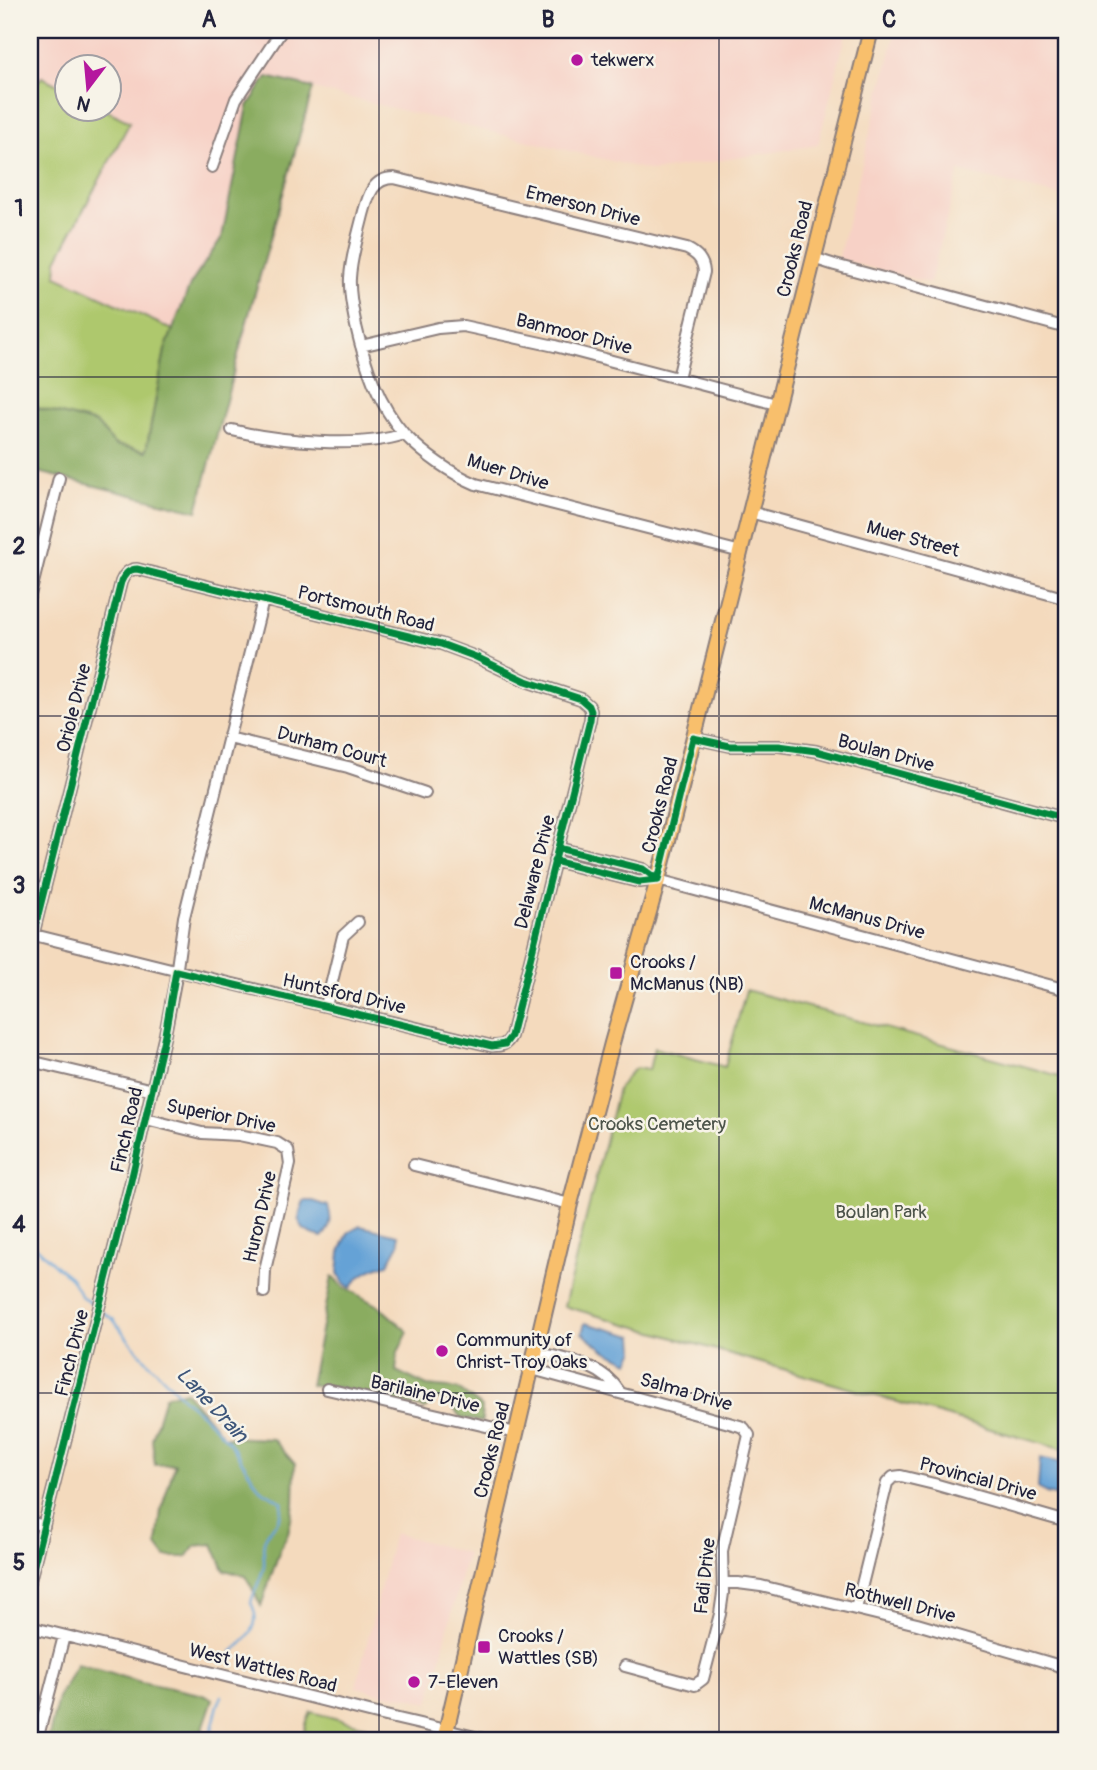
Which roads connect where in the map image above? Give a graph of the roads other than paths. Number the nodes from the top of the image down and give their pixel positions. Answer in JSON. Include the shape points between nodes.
{"nodes":[{"id":1,"x":282,"y":30,"type":"edge"},
{"id":2,"x":871,"y":30,"type":"edge"},
{"id":3,"x":1031,"y":30,"type":"edge"},
{"id":4,"x":1067,"y":34,"type":"edge"},
{"id":5,"x":212,"y":167,"type":"dead end"},
{"id":6,"x":361,"y":223,"type":"joint"},
{"id":7,"x":813,"y":258,"type":"junction"},
{"id":8,"x":1067,"y":328,"type":"edge"},
{"id":9,"x":361,"y":346,"type":"junction"},
{"id":10,"x":678,"y":378,"type":"junction"},
{"id":11,"x":776,"y":404,"type":"junction"},
{"id":12,"x":232,"y":430,"type":"dead end"},
{"id":13,"x":404,"y":434,"type":"junction"},
{"id":14,"x":60,"y":478,"type":"dead end"},
{"id":15,"x":750,"y":512,"type":"junction"},
{"id":16,"x":741,"y":552,"type":"junction"},
{"id":17,"x":127,"y":572,"type":"joint"},
{"id":18,"x":30,"y":595,"type":"edge"},
{"id":19,"x":1067,"y":599,"type":"edge"},
{"id":20,"x":264,"y":600,"type":"junction"},
{"id":21,"x":589,"y":706,"type":"joint"},
{"id":22,"x":229,"y":738,"type":"junction"},
{"id":23,"x":693,"y":738,"type":"junction"},
{"id":24,"x":425,"y":793,"type":"dead end"},
{"id":25,"x":1067,"y":819,"type":"edge"},
{"id":26,"x":558,"y":848,"type":"junction"},
{"id":27,"x":554,"y":861,"type":"junction"},
{"id":28,"x":658,"y":880,"type":"junction"},
{"id":29,"x":358,"y":922,"type":"dead end"},
{"id":30,"x":31,"y":935,"type":"edge"},
{"id":31,"x":176,"y":971,"type":"junction"},
{"id":32,"x":1067,"y":990,"type":"edge"},
{"id":33,"x":326,"y":1006,"type":"junction"},
{"id":34,"x":505,"y":1044,"type":"joint"},
{"id":35,"x":30,"y":1061,"type":"edge"},
{"id":36,"x":153,"y":1090,"type":"junction"},
{"id":37,"x":146,"y":1119,"type":"junction"},
{"id":38,"x":288,"y":1150,"type":"joint"},
{"id":39,"x":414,"y":1165,"type":"dead end"},
{"id":40,"x":570,"y":1204,"type":"junction"},
{"id":41,"x":264,"y":1292,"type":"dead end"},
{"id":42,"x":103,"y":1296,"type":"joint"},
{"id":43,"x":536,"y":1352,"type":"junction"},
{"id":44,"x":532,"y":1369,"type":"junction"},
{"id":45,"x":327,"y":1389,"type":"dead end"},
{"id":46,"x":619,"y":1391,"type":"junction"},
{"id":47,"x":744,"y":1427,"type":"joint"},
{"id":48,"x":516,"y":1433,"type":"junction"},
{"id":49,"x":30,"y":1522,"type":"edge"},
{"id":50,"x":1067,"y":1522,"type":"edge"},
{"id":51,"x":44,"y":1526,"type":"junction"},
{"id":52,"x":35,"y":1539,"type":"edge"},
{"id":53,"x":30,"y":1580,"type":"edge"},
{"id":54,"x":723,"y":1583,"type":"junction"},
{"id":55,"x":856,"y":1609,"type":"junction"},
{"id":56,"x":30,"y":1628,"type":"edge"},
{"id":57,"x":64,"y":1636,"type":"junction"},
{"id":58,"x":625,"y":1666,"type":"dead end"},
{"id":59,"x":1067,"y":1668,"type":"edge"},
{"id":60,"x":445,"y":1735,"type":"edge"},
{"id":61,"x":37,"y":1740,"type":"edge"},
{"id":62,"x":488,"y":1740,"type":"edge"}],
"edges":[{"from":1,"to":5,"type":"street","via":[[236,99]]},
{"from":2,"to":7,"type":"main road","name":"Crooks Road"},
{"from":3,"to":4,"type":"street"},
{"from":6,"to":9,"type":"street","name":"Muer Drive","via":[[349,278]]},
{"from":6,"to":10,"type":"street","name":"Emerson Drive","via":[[373,186],[394,178],[687,249],[700,258],[704,272]]},
{"from":7,"to":8,"type":"street"},
{"from":7,"to":11,"type":"main road","name":"Crooks Road"},
{"from":9,"to":10,"type":"street","name":"Banmoor Drive","via":[[463,326]]},
{"from":9,"to":13,"type":"street","name":"Muer Drive","via":[[375,387]]},
{"from":10,"to":11,"type":"street","name":"Banmoor Drive"},
{"from":11,"to":15,"type":"main road","name":"Crooks Road"},
{"from":12,"to":13,"type":"street","via":[[329,441]]},
{"from":13,"to":16,"type":"street","name":"Muer Drive","via":[[442,468],[476,484]]},
{"from":14,"to":18,"type":"street"},
{"from":15,"to":16,"type":"main road","name":"Crooks Road"},
{"from":15,"to":19,"type":"street","name":"Muer Street"},
{"from":16,"to":23,"type":"main road","name":"Crooks Road"},
{"from":17,"to":20,"type":"street","name":"Portsmouth Road","via":[[137,569]]},
{"from":17,"to":30,"type":"street","name":"Oriole Drive"},
{"from":20,"to":21,"type":"street","name":"Portsmouth Road","via":[[452,648]]},
{"from":20,"to":22,"type":"street","name":"Finch Road"},
{"from":21,"to":26,"type":"street","name":"Delaware Drive","via":[[590,720]]},
{"from":22,"to":24,"type":"street","name":"Durham Court"},
{"from":22,"to":31,"type":"street","name":"Finch Road","via":[[184,917]]},
{"from":23,"to":25,"type":"street","name":"Boulan Drive","via":[[730,746],[816,751]]},
{"from":23,"to":28,"type":"main road","name":"Crooks Road"},
{"from":26,"to":27,"type":"street","name":"Delaware Drive"},
{"from":26,"to":28,"type":"street","via":[[643,869]]},
{"from":27,"to":28,"type":"street","via":[[639,882]]},
{"from":27,"to":34,"type":"street","name":"Delaware Drive","via":[[511,1036]]},
{"from":28,"to":32,"type":"street","name":"McManus Drive"},
{"from":28,"to":40,"type":"main road","name":"Crooks Road"},
{"from":29,"to":33,"type":"street","via":[[343,936]]},
{"from":30,"to":31,"type":"street","name":"Huntsford Drive"},
{"from":31,"to":33,"type":"street","name":"Huntsford Drive"},
{"from":31,"to":36,"type":"street","name":"Finch Road"},
{"from":33,"to":34,"type":"street","name":"Huntsford Drive","via":[[492,1046]]},
{"from":35,"to":36,"type":"street"},
{"from":36,"to":37,"type":"street","name":"Finch Road"},
{"from":37,"to":38,"type":"street","name":"Superior Drive","via":[[202,1133],[277,1143]]},
{"from":37,"to":42,"type":"street","name":"Finch Road"},
{"from":38,"to":41,"type":"street","name":"Huron Drive","via":[[290,1164]]},
{"from":39,"to":40,"type":"street"},
{"from":40,"to":43,"type":"main road","name":"Crooks Road"},
{"from":42,"to":51,"type":"street","name":"Finch Drive"},
{"from":43,"to":44,"type":"main road","name":"Crooks Road"},
{"from":43,"to":46,"type":"street","name":"Salma Drive","via":[[597,1370]]},
{"from":44,"to":46,"type":"street","name":"Salma Drive"},
{"from":44,"to":48,"type":"main road","name":"Crooks Road"},
{"from":45,"to":48,"type":"street","name":"Barilaine Drive"},
{"from":46,"to":47,"type":"street","name":"Salma Drive"},
{"from":47,"to":54,"type":"street","name":"Fadi Drive","via":[[749,1440],[722,1551]]},
{"from":48,"to":60,"type":"main road","name":"Crooks Road"},
{"from":49,"to":51,"type":"street"},
{"from":50,"to":55,"type":"street","name":"Provincial Drive","via":[[893,1476],[887,1483]]},
{"from":51,"to":52,"type":"street","name":"Finch Drive"},
{"from":52,"to":53,"type":"street","name":"Finch Drive"},
{"from":54,"to":55,"type":"street","name":"Rothwell Drive","via":[[761,1586]]},
{"from":54,"to":58,"type":"street","name":"Fadi Drive","via":[[720,1614],[700,1683]]},
{"from":55,"to":59,"type":"street","name":"Rothwell Drive"},
{"from":56,"to":57,"type":"street","name":"West Wattles Road"},
{"from":57,"to":60,"type":"street","name":"West Wattles Road"},
{"from":57,"to":61,"type":"street"},
{"from":60,"to":62,"type":"street","name":"West Wattles Road"}]}
